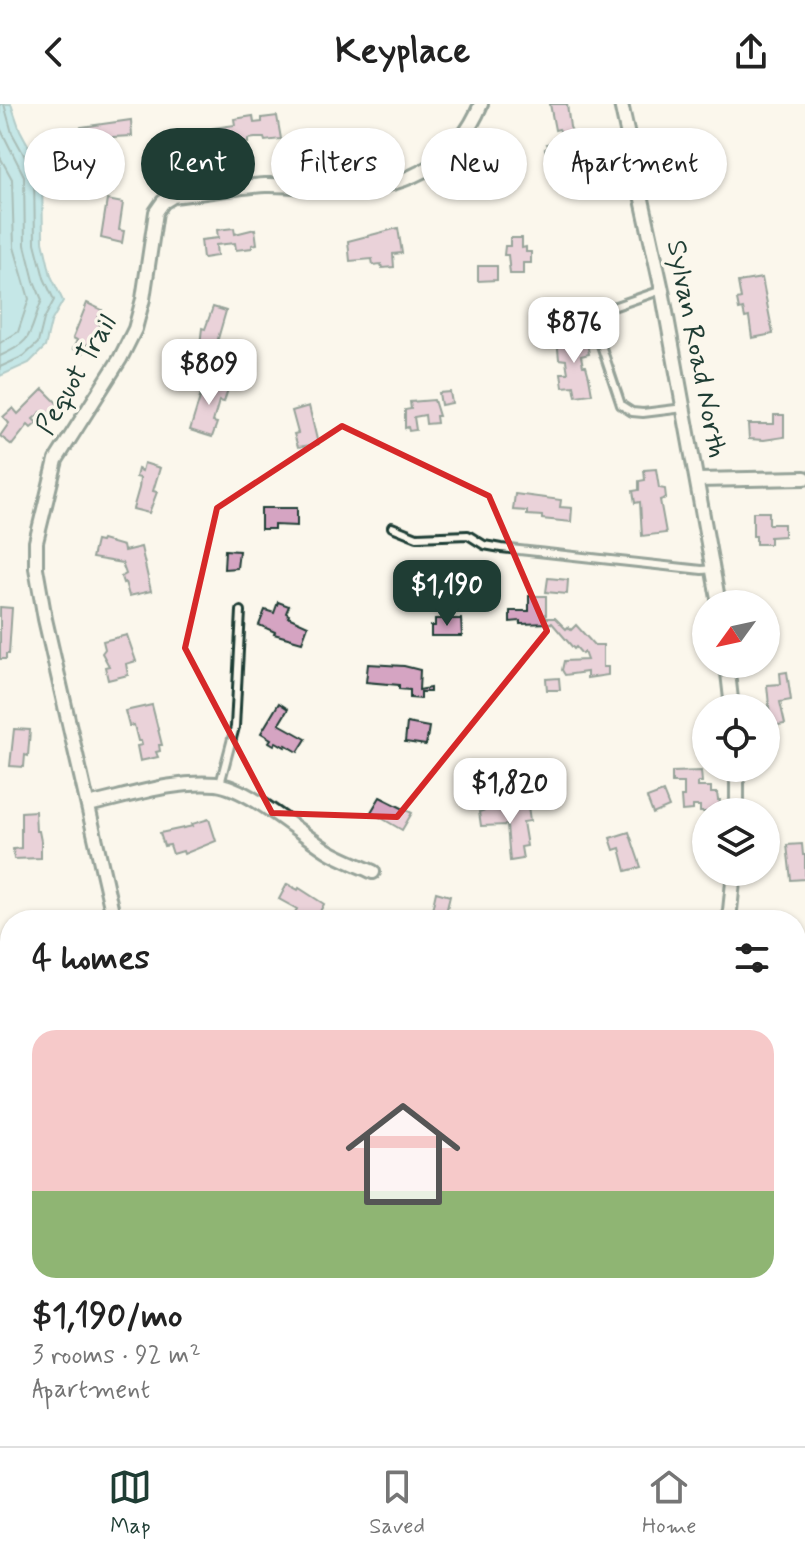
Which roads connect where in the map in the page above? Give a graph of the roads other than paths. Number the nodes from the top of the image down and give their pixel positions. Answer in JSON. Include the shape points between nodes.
{"nodes":[{"id":1,"x":481,"y":104,"type":"edge"},
{"id":2,"x":621,"y":104,"type":"edge"},
{"id":3,"x":662,"y":290,"type":"junction"},
{"id":4,"x":684,"y":408,"type":"junction"},
{"id":5,"x":805,"y":478,"type":"edge"},
{"id":6,"x":697,"y":480,"type":"junction"},
{"id":7,"x":392,"y":527,"type":"dead end"},
{"id":8,"x":713,"y":569,"type":"junction"},
{"id":9,"x":717,"y":590,"type":"edge"},
{"id":10,"x":241,"y":611,"type":"dead end"},
{"id":11,"x":220,"y":784,"type":"junction"},
{"id":12,"x":88,"y":805,"type":"junction"},
{"id":13,"x":373,"y":872,"type":"dead end"},
{"id":14,"x":733,"y":886,"type":"edge"},
{"id":15,"x":112,"y":910,"type":"edge"},
{"id":16,"x":730,"y":910,"type":"edge"}],
"edges":[{"from":1,"to":12,"type":"street","name":"Pequot Trail","via":[[454,150],[402,179],[350,189],[265,185],[173,196],[160,206],[135,329],[56,460],[38,528],[36,568],[45,619]]},
{"from":2,"to":3,"type":"street","name":"Sylvan Road North"},
{"from":3,"to":4,"type":"street","name":"Sylvan Road North"},
{"from":3,"to":4,"type":"lane","via":[[607,309],[597,322],[598,336],[621,405],[643,413]]},
{"from":4,"to":6,"type":"street","name":"Sylvan Road North"},
{"from":5,"to":6,"type":"street"},
{"from":6,"to":8,"type":"street","name":"Sylvan Road North"},
{"from":7,"to":8,"type":"lane","via":[[417,537],[468,535],[501,548]]},
{"from":8,"to":9,"type":"street","name":"Sylvan Road North"},
{"from":10,"to":11,"type":"lane","via":[[235,727]]},
{"from":11,"to":12,"type":"street","via":[[190,783]]},
{"from":11,"to":13,"type":"street","via":[[252,797],[331,853]]},
{"from":12,"to":15,"type":"street","name":"Pequot Trail"},
{"from":14,"to":16,"type":"street"}]}
